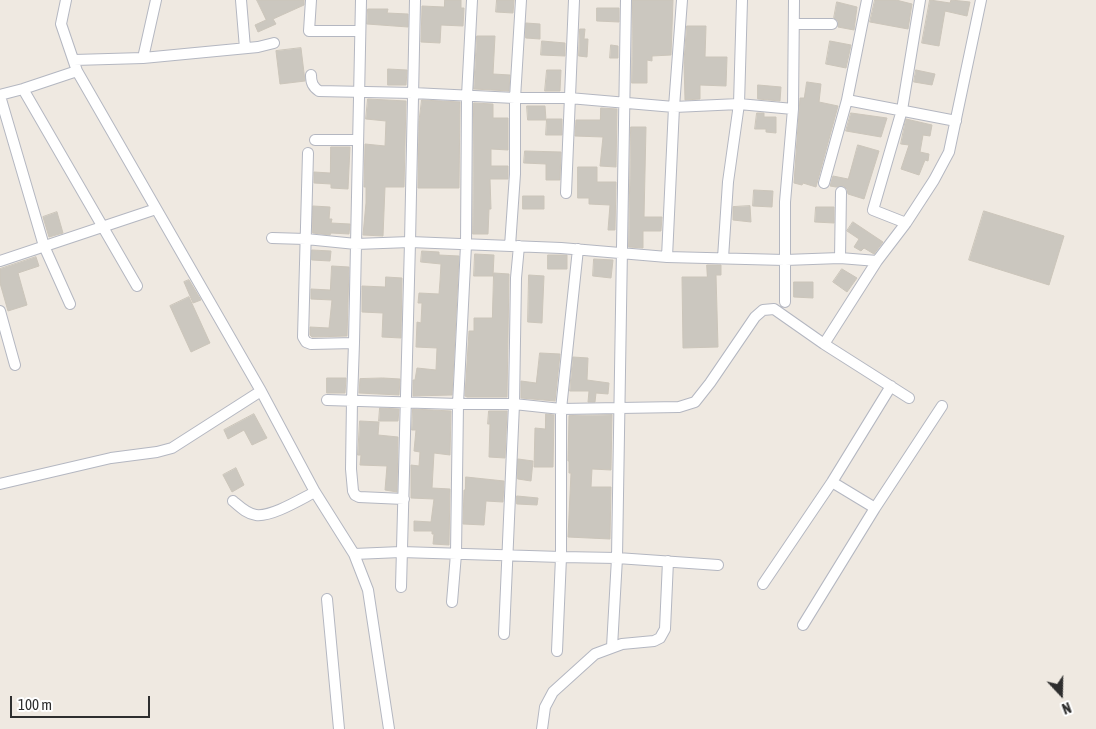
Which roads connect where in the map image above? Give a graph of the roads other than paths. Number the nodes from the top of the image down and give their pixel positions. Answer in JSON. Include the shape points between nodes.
{"nodes":[{"id":1,"x":66,"y":0,"type":"edge"},
{"id":2,"x":156,"y":0,"type":"edge"},
{"id":3,"x":241,"y":0,"type":"edge"},
{"id":4,"x":311,"y":0,"type":"edge"},
{"id":5,"x":361,"y":0,"type":"edge"},
{"id":6,"x":415,"y":0,"type":"edge"},
{"id":7,"x":472,"y":0,"type":"edge"},
{"id":8,"x":521,"y":0,"type":"edge"},
{"id":9,"x":574,"y":0,"type":"edge"},
{"id":10,"x":626,"y":0,"type":"edge"},
{"id":11,"x":682,"y":0,"type":"edge"},
{"id":12,"x":742,"y":0,"type":"edge"},
{"id":13,"x":794,"y":0,"type":"edge"},
{"id":14,"x":867,"y":0,"type":"edge"},
{"id":15,"x":920,"y":0,"type":"edge"},
{"id":16,"x":981,"y":0,"type":"edge"},
{"id":17,"x":794,"y":24,"type":"junction"},
{"id":18,"x":832,"y":24,"type":"dead end"},
{"id":19,"x":359,"y":31,"type":"junction"},
{"id":20,"x":274,"y":43,"type":"dead end"},
{"id":21,"x":245,"y":48,"type":"junction"},
{"id":22,"x":143,"y":58,"type":"junction"},
{"id":23,"x":74,"y":60,"type":"junction"},
{"id":24,"x":77,"y":71,"type":"junction"},
{"id":25,"x":311,"y":75,"type":"dead end"},
{"id":26,"x":24,"y":89,"type":"junction"},
{"id":27,"x":359,"y":91,"type":"junction"},
{"id":28,"x":413,"y":93,"type":"junction"},
{"id":29,"x":0,"y":95,"type":"edge"},
{"id":30,"x":467,"y":96,"type":"junction"},
{"id":31,"x":515,"y":98,"type":"junction"},
{"id":32,"x":569,"y":98,"type":"junction"},
{"id":33,"x":847,"y":100,"type":"junction"},
{"id":34,"x":623,"y":104,"type":"junction"},
{"id":35,"x":738,"y":104,"type":"junction"},
{"id":36,"x":674,"y":107,"type":"junction"},
{"id":37,"x":793,"y":109,"type":"junction"},
{"id":38,"x":902,"y":110,"type":"junction"},
{"id":39,"x":956,"y":121,"type":"junction"},
{"id":40,"x":315,"y":140,"type":"dead end"},
{"id":41,"x":358,"y":140,"type":"junction"},
{"id":42,"x":308,"y":153,"type":"dead end"},
{"id":43,"x":824,"y":183,"type":"dead end"},
{"id":44,"x":841,"y":192,"type":"dead end"},
{"id":45,"x":566,"y":193,"type":"dead end"},
{"id":46,"x":156,"y":210,"type":"junction"},
{"id":47,"x":906,"y":223,"type":"junction"},
{"id":48,"x":103,"y":226,"type":"junction"},
{"id":49,"x":272,"y":238,"type":"dead end"},
{"id":50,"x":306,"y":239,"type":"junction"},
{"id":51,"x":410,"y":242,"type":"junction"},
{"id":52,"x":356,"y":244,"type":"junction"},
{"id":53,"x":466,"y":245,"type":"junction"},
{"id":54,"x":44,"y":246,"type":"junction"},
{"id":55,"x":514,"y":246,"type":"junction"},
{"id":56,"x":578,"y":249,"type":"junction"},
{"id":57,"x":622,"y":252,"type":"junction"},
{"id":58,"x":667,"y":257,"type":"junction"},
{"id":59,"x":723,"y":258,"type":"junction"},
{"id":60,"x":840,"y":258,"type":"junction"},
{"id":61,"x":0,"y":260,"type":"edge"},
{"id":62,"x":785,"y":260,"type":"junction"},
{"id":63,"x":877,"y":261,"type":"junction"},
{"id":64,"x":137,"y":286,"type":"dead end"},
{"id":65,"x":785,"y":302,"type":"dead end"},
{"id":66,"x":70,"y":304,"type":"dead end"},
{"id":67,"x":0,"y":311,"type":"edge"},
{"id":68,"x":354,"y":344,"type":"junction"},
{"id":69,"x":824,"y":344,"type":"junction"},
{"id":70,"x":14,"y":365,"type":"dead end"},
{"id":71,"x":891,"y":386,"type":"junction"},
{"id":72,"x":262,"y":391,"type":"junction"},
{"id":73,"x":909,"y":398,"type":"dead end"},
{"id":74,"x":327,"y":400,"type":"dead end"},
{"id":75,"x":352,"y":400,"type":"junction"},
{"id":76,"x":407,"y":403,"type":"junction"},
{"id":77,"x":458,"y":404,"type":"junction"},
{"id":78,"x":514,"y":404,"type":"junction"},
{"id":79,"x":942,"y":406,"type":"dead end"},
{"id":80,"x":620,"y":408,"type":"junction"},
{"id":81,"x":561,"y":409,"type":"junction"},
{"id":82,"x":832,"y":482,"type":"junction"},
{"id":83,"x":0,"y":484,"type":"edge"},
{"id":84,"x":315,"y":492,"type":"junction"},
{"id":85,"x":404,"y":499,"type":"junction"},
{"id":86,"x":233,"y":501,"type":"dead end"},
{"id":87,"x":875,"y":508,"type":"junction"},
{"id":88,"x":401,"y":552,"type":"junction"},
{"id":89,"x":354,"y":554,"type":"junction"},
{"id":90,"x":456,"y":554,"type":"junction"},
{"id":91,"x":507,"y":556,"type":"junction"},
{"id":92,"x":561,"y":557,"type":"junction"},
{"id":93,"x":617,"y":558,"type":"junction"},
{"id":94,"x":668,"y":561,"type":"junction"},
{"id":95,"x":718,"y":564,"type":"dead end"},
{"id":96,"x":764,"y":584,"type":"dead end"},
{"id":97,"x":401,"y":587,"type":"dead end"},
{"id":98,"x":327,"y":599,"type":"dead end"},
{"id":99,"x":452,"y":602,"type":"dead end"},
{"id":100,"x":803,"y":625,"type":"dead end"},
{"id":101,"x":504,"y":634,"type":"dead end"},
{"id":102,"x":612,"y":647,"type":"junction"},
{"id":103,"x":557,"y":651,"type":"dead end"},
{"id":104,"x":339,"y":729,"type":"edge"},
{"id":105,"x":389,"y":729,"type":"edge"},
{"id":106,"x":542,"y":729,"type":"edge"}],
"edges":[{"from":1,"to":23,"type":"street","via":[[61,24]]},
{"from":2,"to":22,"type":"street"},
{"from":3,"to":21,"type":"street"},
{"from":4,"to":19,"type":"street","via":[[309,31]]},
{"from":5,"to":19,"type":"street"},
{"from":6,"to":28,"type":"street"},
{"from":7,"to":30,"type":"street"},
{"from":8,"to":31,"type":"street"},
{"from":9,"to":32,"type":"street"},
{"from":10,"to":34,"type":"street"},
{"from":11,"to":36,"type":"street"},
{"from":12,"to":35,"type":"street"},
{"from":13,"to":17,"type":"street"},
{"from":14,"to":33,"type":"street"},
{"from":15,"to":38,"type":"street"},
{"from":16,"to":39,"type":"street"},
{"from":17,"to":18,"type":"street"},
{"from":17,"to":37,"type":"street"},
{"from":19,"to":27,"type":"street"},
{"from":20,"to":21,"type":"street"},
{"from":21,"to":22,"type":"street"},
{"from":22,"to":23,"type":"street"},
{"from":23,"to":24,"type":"street"},
{"from":24,"to":26,"type":"street"},
{"from":24,"to":46,"type":"street"},
{"from":25,"to":27,"type":"street","via":[[311,82],[320,91]]},
{"from":26,"to":29,"type":"street"},
{"from":26,"to":48,"type":"street"},
{"from":27,"to":28,"type":"street"},
{"from":27,"to":41,"type":"street"},
{"from":28,"to":30,"type":"street"},
{"from":28,"to":51,"type":"street"},
{"from":29,"to":54,"type":"street"},
{"from":30,"to":31,"type":"street"},
{"from":30,"to":53,"type":"street"},
{"from":31,"to":32,"type":"street"},
{"from":31,"to":55,"type":"street"},
{"from":32,"to":34,"type":"street"},
{"from":32,"to":45,"type":"street"},
{"from":33,"to":38,"type":"street"},
{"from":33,"to":43,"type":"street"},
{"from":34,"to":36,"type":"street"},
{"from":34,"to":57,"type":"street"},
{"from":35,"to":36,"type":"street"},
{"from":35,"to":37,"type":"street"},
{"from":35,"to":59,"type":"street"},
{"from":36,"to":58,"type":"street"},
{"from":37,"to":62,"type":"street","via":[[785,202]]},
{"from":38,"to":39,"type":"street"},
{"from":38,"to":47,"type":"street","via":[[873,210]]},
{"from":39,"to":47,"type":"street","via":[[949,152]]},
{"from":40,"to":41,"type":"street"},
{"from":41,"to":52,"type":"street"},
{"from":42,"to":50,"type":"street"},
{"from":44,"to":60,"type":"street"},
{"from":46,"to":48,"type":"street"},
{"from":46,"to":72,"type":"street"},
{"from":47,"to":63,"type":"street"},
{"from":48,"to":54,"type":"street"},
{"from":48,"to":64,"type":"street"},
{"from":49,"to":50,"type":"street"},
{"from":50,"to":52,"type":"street"},
{"from":50,"to":68,"type":"street","via":[[304,340],[311,344]]},
{"from":51,"to":52,"type":"street"},
{"from":51,"to":53,"type":"street"},
{"from":51,"to":76,"type":"street"},
{"from":52,"to":68,"type":"street"},
{"from":53,"to":55,"type":"street"},
{"from":53,"to":77,"type":"street"},
{"from":54,"to":61,"type":"street"},
{"from":54,"to":66,"type":"street"},
{"from":55,"to":56,"type":"street"},
{"from":55,"to":78,"type":"street"},
{"from":56,"to":57,"type":"street"},
{"from":56,"to":81,"type":"street"},
{"from":57,"to":58,"type":"street"},
{"from":57,"to":80,"type":"street"},
{"from":58,"to":59,"type":"street"},
{"from":59,"to":62,"type":"street"},
{"from":60,"to":62,"type":"street"},
{"from":60,"to":63,"type":"street"},
{"from":62,"to":65,"type":"street"},
{"from":63,"to":69,"type":"street"},
{"from":67,"to":70,"type":"street"},
{"from":68,"to":75,"type":"street"},
{"from":69,"to":71,"type":"street"},
{"from":69,"to":80,"type":"street","via":[[774,308],[763,310],[694,402],[679,408]]},
{"from":71,"to":73,"type":"street"},
{"from":71,"to":82,"type":"street"},
{"from":72,"to":83,"type":"street","via":[[172,448],[111,458]]},
{"from":72,"to":84,"type":"street"},
{"from":74,"to":75,"type":"street"},
{"from":75,"to":76,"type":"street"},
{"from":75,"to":85,"type":"street","via":[[351,469],[355,495]]},
{"from":76,"to":77,"type":"street"},
{"from":76,"to":85,"type":"street"},
{"from":77,"to":78,"type":"street"},
{"from":77,"to":90,"type":"street"},
{"from":78,"to":81,"type":"street"},
{"from":78,"to":91,"type":"street"},
{"from":79,"to":87,"type":"street"},
{"from":80,"to":81,"type":"street"},
{"from":80,"to":93,"type":"street"},
{"from":81,"to":92,"type":"street"},
{"from":82,"to":87,"type":"street"},
{"from":82,"to":96,"type":"street"},
{"from":84,"to":86,"type":"street","via":[[263,515],[242,509]]},
{"from":84,"to":89,"type":"street"},
{"from":85,"to":88,"type":"street"},
{"from":87,"to":100,"type":"street"},
{"from":88,"to":89,"type":"street"},
{"from":88,"to":90,"type":"street"},
{"from":88,"to":97,"type":"street"},
{"from":89,"to":105,"type":"street","via":[[368,590]]},
{"from":90,"to":91,"type":"street"},
{"from":90,"to":99,"type":"street"},
{"from":91,"to":92,"type":"street"},
{"from":91,"to":101,"type":"street"},
{"from":92,"to":93,"type":"street"},
{"from":92,"to":103,"type":"street"},
{"from":93,"to":94,"type":"street"},
{"from":93,"to":102,"type":"street"},
{"from":94,"to":95,"type":"street"},
{"from":94,"to":102,"type":"street","via":[[664,634],[654,641]]},
{"from":98,"to":104,"type":"street"},
{"from":102,"to":106,"type":"street","via":[[595,654],[553,692],[545,707]]}]}
